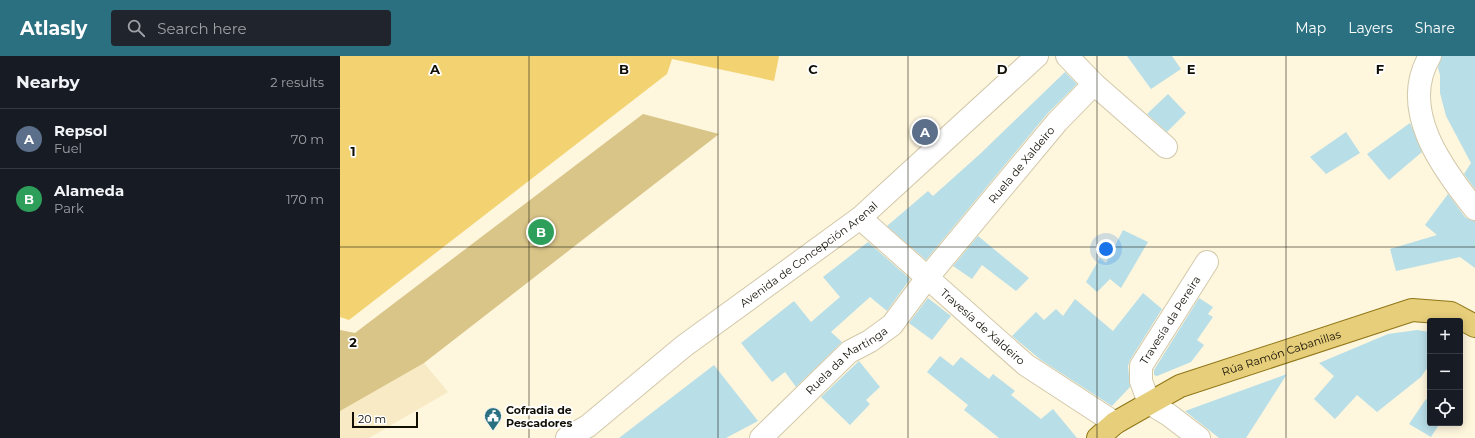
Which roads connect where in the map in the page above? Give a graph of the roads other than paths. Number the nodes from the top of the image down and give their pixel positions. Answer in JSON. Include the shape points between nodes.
{"nodes":[{"id":1,"x":1037,"y":56,"type":"edge"},
{"id":2,"x":1067,"y":56,"type":"edge"},
{"id":3,"x":1430,"y":56,"type":"edge"},
{"id":4,"x":1094,"y":84,"type":"junction"},
{"id":5,"x":1166,"y":147,"type":"dead end"},
{"id":6,"x":1475,"y":209,"type":"edge"},
{"id":7,"x":860,"y":218,"type":"junction"},
{"id":8,"x":1207,"y":262,"type":"dead end"},
{"id":9,"x":928,"y":278,"type":"junction"},
{"id":10,"x":1475,"y":326,"type":"edge"},
{"id":11,"x":1149,"y":403,"type":"junction"},
{"id":12,"x":1115,"y":423,"type":"junction"},
{"id":13,"x":594,"y":432,"type":"edge"},
{"id":14,"x":568,"y":438,"type":"edge"},
{"id":15,"x":760,"y":438,"type":"edge"},
{"id":16,"x":1098,"y":438,"type":"edge"},
{"id":17,"x":1199,"y":438,"type":"edge"}],
"edges":[{"from":1,"to":7,"type":"street","name":"Avenida de Concepción Arenal"},
{"from":2,"to":4,"type":"street"},
{"from":3,"to":6,"type":"street","via":[[1420,79],[1419,103],[1425,130],[1440,160]]},
{"from":4,"to":5,"type":"street"},
{"from":4,"to":9,"type":"street","name":"Ruela de Xaldeiro","via":[[1057,122]]},
{"from":7,"to":9,"type":"street","name":"Travesía de Xaldeiro"},
{"from":7,"to":13,"type":"street","name":"Avenida de Concepción Arenal","via":[[684,346]]},
{"from":8,"to":11,"type":"street","name":"Travesía da Pereira","via":[[1141,366],[1141,381]]},
{"from":9,"to":12,"type":"street","name":"Travesía de Xaldeiro","via":[[1026,365]]},
{"from":9,"to":15,"type":"street","name":"Ruela da Martinga","via":[[892,325],[849,352]]},
{"from":10,"to":11,"type":"main road","name":"Rúa Ramón Cabanillas","via":[[1451,313],[1412,310],[1180,386]]},
{"from":11,"to":12,"type":"main road","name":"Rúa Ramón Cabanillas"},
{"from":11,"to":17,"type":"street"},
{"from":12,"to":16,"type":"main road","name":"Rúa Ramón Cabanillas"},
{"from":13,"to":14,"type":"street","name":"Avenida de Concepción Arenal"}]}
